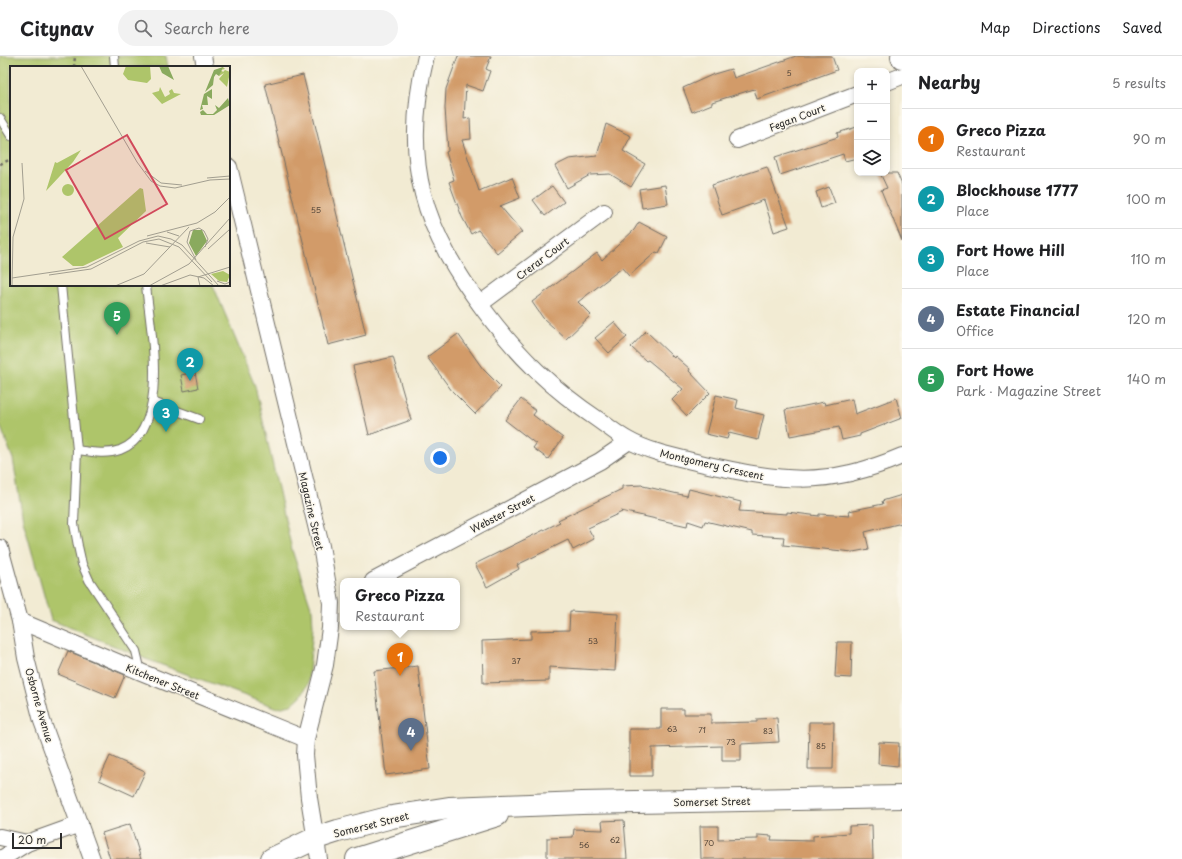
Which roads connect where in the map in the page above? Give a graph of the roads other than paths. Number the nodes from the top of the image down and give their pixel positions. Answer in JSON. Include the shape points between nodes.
{"nodes":[{"id":1,"x":114,"y":56,"type":"edge"},
{"id":2,"x":203,"y":56,"type":"edge"},
{"id":3,"x":426,"y":56,"type":"edge"},
{"id":4,"x":115,"y":66,"type":"edge"},
{"id":5,"x":205,"y":66,"type":"edge"},
{"id":6,"x":902,"y":76,"type":"edge"},
{"id":7,"x":890,"y":81,"type":"edge"},
{"id":8,"x":854,"y":95,"type":"edge"},
{"id":9,"x":0,"y":118,"type":"edge"},
{"id":10,"x":10,"y":134,"type":"edge"},
{"id":11,"x":737,"y":140,"type":"dead end"},
{"id":12,"x":230,"y":171,"type":"edge"},
{"id":13,"x":604,"y":212,"type":"dead end"},
{"id":14,"x":61,"y":286,"type":"edge"},
{"id":15,"x":146,"y":286,"type":"edge"},
{"id":16,"x":480,"y":304,"type":"junction"},
{"id":17,"x":153,"y":402,"type":"junction"},
{"id":18,"x":199,"y":419,"type":"dead end"},
{"id":19,"x":629,"y":441,"type":"junction"},
{"id":20,"x":77,"y":450,"type":"junction"},
{"id":21,"x":902,"y":456,"type":"edge"},
{"id":22,"x":0,"y":548,"type":"edge"},
{"id":23,"x":379,"y":578,"type":"edge"},
{"id":24,"x":337,"y":600,"type":"edge"},
{"id":25,"x":20,"y":621,"type":"junction"},
{"id":26,"x":141,"y":672,"type":"junction"},
{"id":27,"x":306,"y":739,"type":"junction"},
{"id":28,"x":902,"y":798,"type":"edge"},
{"id":29,"x":523,"y":807,"type":"junction"},
{"id":30,"x":80,"y":824,"type":"junction"},
{"id":31,"x":0,"y":837,"type":"edge"},
{"id":32,"x":316,"y":838,"type":"junction"},
{"id":33,"x":27,"y":843,"type":"junction"},
{"id":34,"x":1,"y":859,"type":"edge"},
{"id":35,"x":92,"y":859,"type":"edge"},
{"id":36,"x":272,"y":859,"type":"edge"},
{"id":37,"x":320,"y":859,"type":"edge"},
{"id":38,"x":357,"y":859,"type":"edge"}],
"edges":[{"from":1,"to":4,"type":"lane"},
{"from":2,"to":5,"type":"street"},
{"from":3,"to":16,"type":"street","name":"Montgomery Crescent","via":[[420,84],[415,140],[423,195],[440,242],[456,271]]},
{"from":6,"to":7,"type":"street"},
{"from":8,"to":11,"type":"street","name":"Fegan Court"},
{"from":9,"to":10,"type":"lane"},
{"from":12,"to":24,"type":"street","name":"Magazine Street","via":[[321,546]]},
{"from":13,"to":16,"type":"street","name":"Crerar Court"},
{"from":14,"to":20,"type":"lane"},
{"from":15,"to":17,"type":"lane","via":[[154,372]]},
{"from":16,"to":19,"type":"street","name":"Montgomery Crescent","via":[[503,336],[552,387]]},
{"from":17,"to":18,"type":"lane"},
{"from":17,"to":20,"type":"lane","via":[[144,429],[130,444],[119,450],[101,453]]},
{"from":19,"to":21,"type":"street","name":"Montgomery Crescent","via":[[671,456],[741,473],[800,480],[854,473]]},
{"from":19,"to":23,"type":"street","name":"Webster Street","via":[[600,461]]},
{"from":20,"to":26,"type":"lane","via":[[74,524],[82,564],[103,604],[136,651]]},
{"from":22,"to":25,"type":"street","name":"Osborne Avenue"},
{"from":24,"to":27,"type":"street","name":"Magazine Street","via":[[325,665]]},
{"from":25,"to":26,"type":"street","name":"Kitchener Street"},
{"from":25,"to":30,"type":"street","name":"Osborne Avenue","via":[[26,658],[42,721]]},
{"from":26,"to":27,"type":"street","name":"Kitchener Street"},
{"from":27,"to":32,"type":"street","name":"Magazine Street","via":[[308,798]]},
{"from":28,"to":29,"type":"main road","name":"Somerset Street","via":[[598,803]]},
{"from":29,"to":32,"type":"main road","name":"Somerset Street","via":[[442,809],[392,817]]},
{"from":29,"to":38,"type":"main road","name":"Somerset Street"},
{"from":30,"to":33,"type":"street"},
{"from":30,"to":35,"type":"street","name":"Osborne Avenue"},
{"from":31,"to":33,"type":"street"},
{"from":32,"to":36,"type":"main road","name":"Somerset Street"},
{"from":32,"to":37,"type":"street","name":"Magazine Street"},
{"from":33,"to":34,"type":"street"}]}
